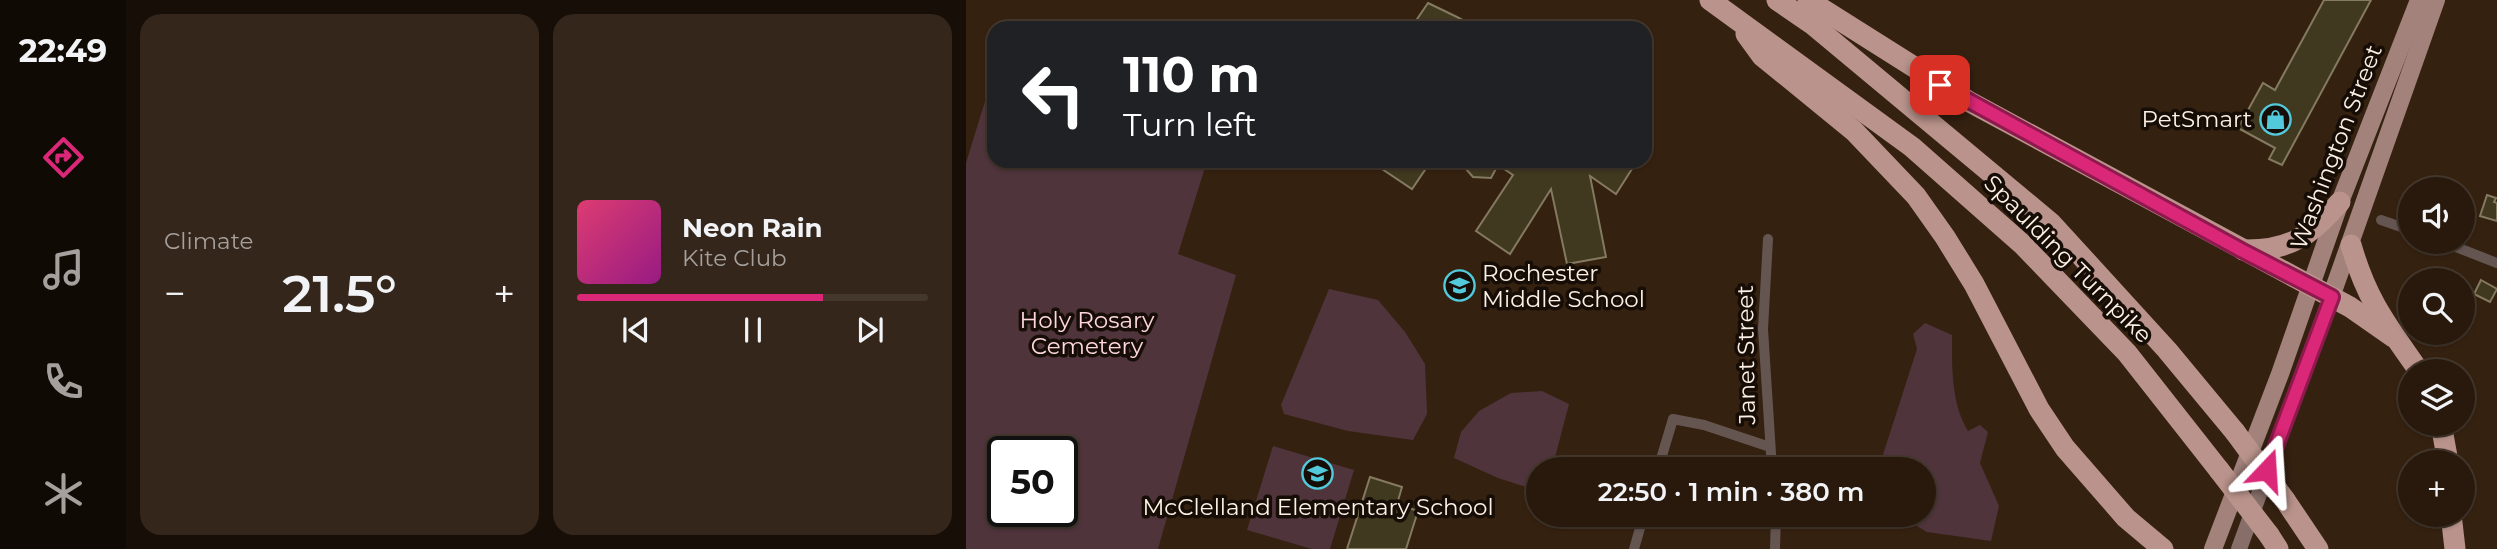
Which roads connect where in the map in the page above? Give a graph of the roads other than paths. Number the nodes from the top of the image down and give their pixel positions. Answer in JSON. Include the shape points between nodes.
{"nodes":[{"id":1,"x":1710,"y":0,"type":"edge"},
{"id":2,"x":1777,"y":0,"type":"edge"},
{"id":3,"x":1808,"y":0,"type":"edge"},
{"id":4,"x":2419,"y":0,"type":"edge"},
{"id":5,"x":2436,"y":0,"type":"edge"},
{"id":6,"x":1733,"y":15,"type":"junction"},
{"id":7,"x":2340,"y":202,"type":"junction"},
{"id":8,"x":2381,"y":220,"type":"dead end"},
{"id":9,"x":2398,"y":226,"type":"edge"},
{"id":10,"x":1768,"y":239,"type":"dead end"},
{"id":11,"x":2351,"y":245,"type":"junction"},
{"id":12,"x":2241,"y":250,"type":"junction"},
{"id":13,"x":2474,"y":254,"type":"edge"},
{"id":14,"x":2497,"y":263,"type":"edge"},
{"id":15,"x":2310,"y":287,"type":"junction"},
{"id":16,"x":2332,"y":297,"type":"junction"},
{"id":17,"x":2393,"y":337,"type":"junction"},
{"id":18,"x":2410,"y":359,"type":"edge"},
{"id":19,"x":1770,"y":447,"type":"junction"},
{"id":20,"x":1661,"y":457,"type":"edge"},
{"id":21,"x":1771,"y":457,"type":"edge"},
{"id":22,"x":2126,"y":518,"type":"junction"},
{"id":23,"x":1640,"y":527,"type":"edge"},
{"id":24,"x":1776,"y":527,"type":"edge"},
{"id":25,"x":2452,"y":527,"type":"edge"},
{"id":26,"x":2273,"y":542,"type":"edge"},
{"id":27,"x":1634,"y":549,"type":"edge"},
{"id":28,"x":1775,"y":549,"type":"edge"},
{"id":29,"x":2147,"y":549,"type":"edge"},
{"id":30,"x":2163,"y":549,"type":"edge"},
{"id":31,"x":2213,"y":549,"type":"edge"},
{"id":32,"x":2239,"y":549,"type":"edge"},
{"id":33,"x":2318,"y":549,"type":"edge"},
{"id":34,"x":2455,"y":549,"type":"edge"}],
"edges":[{"from":1,"to":6,"type":"highway","name":"Spaulding Turnpike"},
{"from":2,"to":33,"type":"highway","name":"Spaulding Turnpike","bridge":true,"via":[[2051,223],[2235,432]]},
{"from":3,"to":12,"type":"highway","via":[[1959,96]]},
{"from":4,"to":7,"type":"main road","name":"Washington Street"},
{"from":5,"to":11,"type":"main road","name":"Washington Street"},
{"from":6,"to":22,"type":"highway","via":[[1762,56],[1854,131],[1916,196],[1974,284],[2049,425],[2075,463]]},
{"from":6,"to":26,"type":"highway","name":"Spaulding Turnpike","bridge":true,"via":[[1912,147],[2022,244],[2127,353]]},
{"from":7,"to":12,"type":"highway","via":[[2297,240],[2267,251]]},
{"from":7,"to":15,"type":"main road","name":"Washington Street"},
{"from":8,"to":9,"type":"street"},
{"from":10,"to":19,"type":"street","name":"Janet Street","via":[[1763,329]]},
{"from":11,"to":16,"type":"main road","name":"Washington Street"},
{"from":11,"to":17,"type":"highway","via":[[2366,291]]},
{"from":12,"to":15,"type":"highway"},
{"from":13,"to":14,"type":"street"},
{"from":15,"to":16,"type":"highway"},
{"from":15,"to":31,"type":"main road","name":"Washington Street"},
{"from":16,"to":17,"type":"highway"},
{"from":16,"to":32,"type":"main road","name":"Washington Street"},
{"from":17,"to":18,"type":"highway"},
{"from":19,"to":20,"type":"street","via":[[1672,419]]},
{"from":19,"to":21,"type":"street","name":"Janet Street"},
{"from":22,"to":29,"type":"highway"},
{"from":22,"to":30,"type":"highway"},
{"from":23,"to":27,"type":"street"},
{"from":24,"to":28,"type":"street"},
{"from":25,"to":34,"type":"highway"}]}
